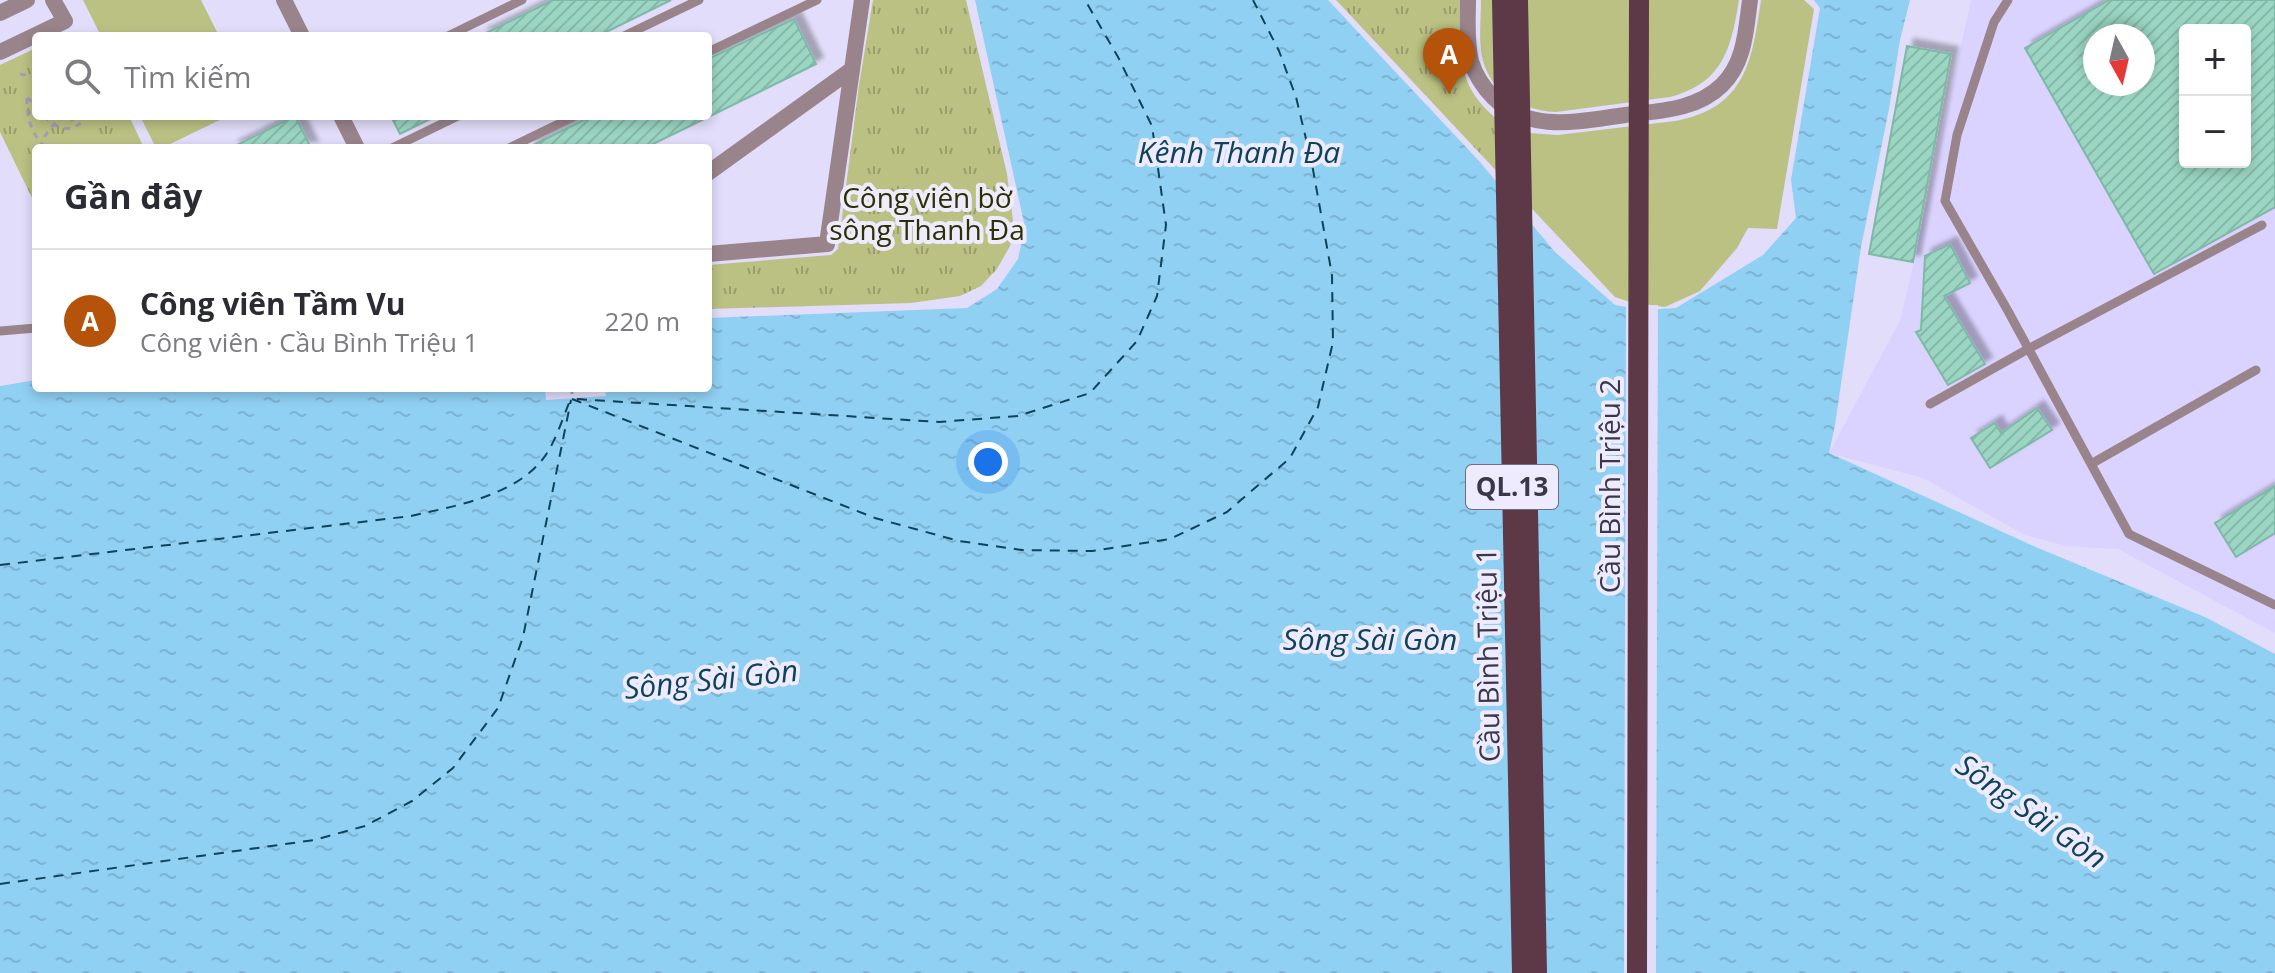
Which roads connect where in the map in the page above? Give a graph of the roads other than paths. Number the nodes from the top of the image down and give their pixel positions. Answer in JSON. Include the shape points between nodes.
{"nodes":[{"id":1,"x":27,"y":0,"type":"edge"},
{"id":2,"x":53,"y":0,"type":"edge"},
{"id":3,"x":284,"y":0,"type":"edge"},
{"id":4,"x":522,"y":0,"type":"edge"},
{"id":5,"x":699,"y":0,"type":"edge"},
{"id":6,"x":817,"y":0,"type":"edge"},
{"id":7,"x":862,"y":0,"type":"edge"},
{"id":8,"x":1468,"y":0,"type":"edge"},
{"id":9,"x":1502,"y":0,"type":"edge"},
{"id":10,"x":1518,"y":0,"type":"edge"},
{"id":11,"x":1639,"y":0,"type":"edge"},
{"id":12,"x":1750,"y":0,"type":"edge"},
{"id":13,"x":2008,"y":0,"type":"edge"},
{"id":14,"x":0,"y":13,"type":"edge"},
{"id":15,"x":42,"y":32,"type":"edge"},
{"id":16,"x":300,"y":32,"type":"edge"},
{"id":17,"x":456,"y":32,"type":"edge"},
{"id":18,"x":632,"y":32,"type":"edge"},
{"id":19,"x":32,"y":37,"type":"edge"},
{"id":20,"x":712,"y":50,"type":"edge"},
{"id":21,"x":0,"y":52,"type":"edge"},
{"id":22,"x":851,"y":70,"type":"junction"},
{"id":23,"x":343,"y":120,"type":"edge"},
{"id":24,"x":450,"y":120,"type":"edge"},
{"id":25,"x":567,"y":120,"type":"edge"},
{"id":26,"x":355,"y":144,"type":"edge"},
{"id":27,"x":400,"y":144,"type":"edge"},
{"id":28,"x":517,"y":144,"type":"edge"},
{"id":29,"x":712,"y":170,"type":"edge"},
{"id":30,"x":2262,"y":225,"type":"dead end"},
{"id":31,"x":712,"y":254,"type":"edge"},
{"id":32,"x":32,"y":328,"type":"edge"},
{"id":33,"x":0,"y":331,"type":"edge"},
{"id":34,"x":2028,"y":349,"type":"junction"},
{"id":35,"x":2256,"y":370,"type":"dead end"},
{"id":36,"x":1930,"y":404,"type":"dead end"},
{"id":37,"x":2091,"y":464,"type":"junction"},
{"id":38,"x":2275,"y":605,"type":"edge"},
{"id":39,"x":1522,"y":973,"type":"edge"},
{"id":40,"x":1537,"y":973,"type":"edge"},
{"id":41,"x":1637,"y":973,"type":"edge"}],
"edges":[{"from":1,"to":14,"type":"street"},
{"from":2,"to":15,"type":"street","via":[[65,21]]},
{"from":3,"to":16,"type":"street"},
{"from":4,"to":17,"type":"lane"},
{"from":5,"to":18,"type":"lane"},
{"from":6,"to":20,"type":"lane"},
{"from":7,"to":22,"type":"street"},
{"from":8,"to":12,"type":"street","via":[[1470,52],[1483,88],[1520,116],[1562,123],[1667,110],[1709,97],[1736,66]]},
{"from":9,"to":39,"type":"main road","name":"Cầu Bình Triệu 1","number":"QL.13","bridge":true},
{"from":10,"to":40,"type":"main road","name":"Cầu Bình Triệu 1","number":"QL.13","bridge":true},
{"from":11,"to":41,"type":"main road","name":"Cầu Bình Triệu 2","bridge":true},
{"from":13,"to":34,"type":"lane","via":[[1994,22],[1962,121],[1945,201]]},
{"from":19,"to":21,"type":"street"},
{"from":22,"to":29,"type":"street"},
{"from":22,"to":31,"type":"street","via":[[827,244]]},
{"from":23,"to":26,"type":"street"},
{"from":24,"to":27,"type":"lane"},
{"from":25,"to":28,"type":"lane"},
{"from":30,"to":34,"type":"lane"},
{"from":32,"to":33,"type":"lane"},
{"from":34,"to":36,"type":"lane"},
{"from":34,"to":37,"type":"lane"},
{"from":35,"to":37,"type":"lane"},
{"from":37,"to":38,"type":"lane","via":[[2129,534]]}]}
